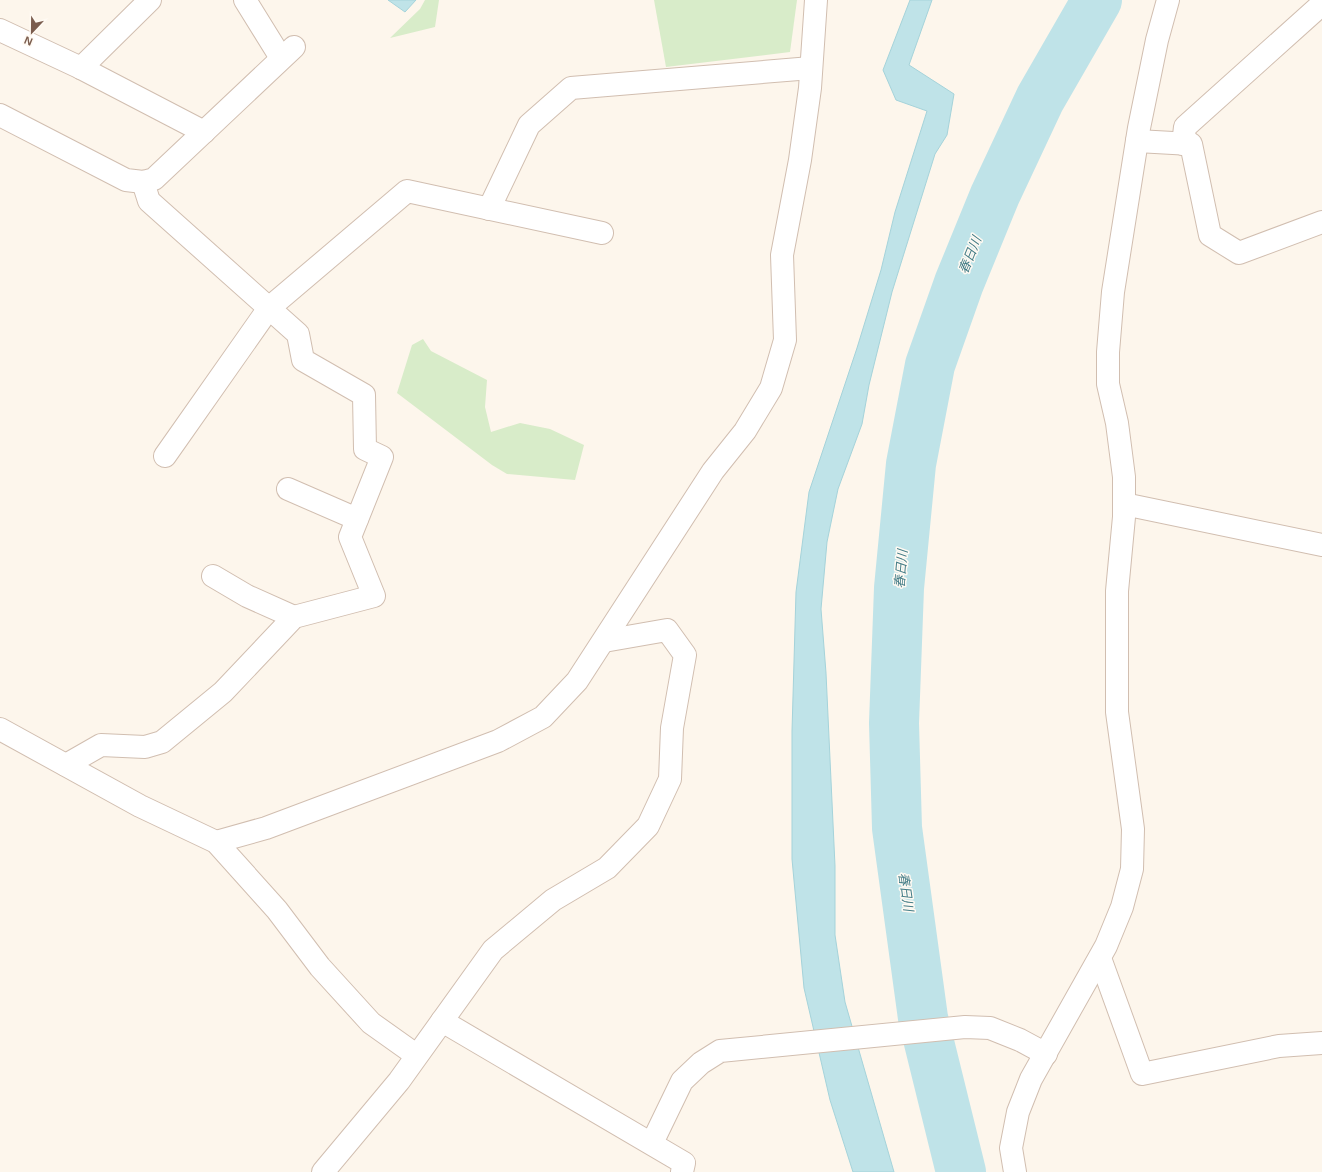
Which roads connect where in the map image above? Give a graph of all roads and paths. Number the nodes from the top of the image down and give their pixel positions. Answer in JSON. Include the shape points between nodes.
{"nodes":[{"id":1,"x":150,"y":0,"type":"edge"},
{"id":2,"x":245,"y":0,"type":"edge"},
{"id":3,"x":816,"y":0,"type":"edge"},
{"id":4,"x":1168,"y":0,"type":"edge"},
{"id":5,"x":1322,"y":4,"type":"edge"},
{"id":6,"x":0,"y":30,"type":"edge"},
{"id":7,"x":81,"y":68,"type":"junction"},
{"id":8,"x":811,"y":68,"type":"junction"},
{"id":9,"x":0,"y":115,"type":"edge"},
{"id":10,"x":204,"y":132,"type":"junction"},
{"id":11,"x":1137,"y":141,"type":"junction"},
{"id":12,"x":1183,"y":144,"type":"junction"},
{"id":13,"x":143,"y":182,"type":"junction"},
{"id":14,"x":489,"y":209,"type":"junction"},
{"id":15,"x":1322,"y":222,"type":"edge"},
{"id":16,"x":602,"y":233,"type":"dead end"},
{"id":17,"x":269,"y":308,"type":"junction"},
{"id":18,"x":165,"y":456,"type":"dead end"},
{"id":19,"x":288,"y":489,"type":"dead end"},
{"id":20,"x":1124,"y":504,"type":"junction"},
{"id":21,"x":357,"y":519,"type":"junction"},
{"id":22,"x":1322,"y":545,"type":"edge"},
{"id":23,"x":213,"y":576,"type":"dead end"},
{"id":24,"x":294,"y":617,"type":"junction"},
{"id":25,"x":604,"y":641,"type":"junction"},
{"id":26,"x":0,"y":729,"type":"edge"},
{"id":27,"x":66,"y":765,"type":"junction"},
{"id":28,"x":216,"y":842,"type":"junction"},
{"id":29,"x":1100,"y":958,"type":"junction"},
{"id":30,"x":442,"y":1021,"type":"junction"},
{"id":31,"x":1322,"y":1043,"type":"edge"},
{"id":32,"x":1046,"y":1054,"type":"junction"},
{"id":33,"x":416,"y":1055,"type":"junction"},
{"id":34,"x":652,"y":1143,"type":"junction"},
{"id":35,"x":323,"y":1172,"type":"edge"},
{"id":36,"x":682,"y":1172,"type":"edge"},
{"id":37,"x":1015,"y":1172,"type":"edge"}],
"edges":[{"from":1,"to":7,"type":"street"},
{"from":2,"to":10,"type":"street","via":[[288,52]]},
{"from":3,"to":8,"type":"street"},
{"from":4,"to":11,"type":"street","via":[[1157,40]]},
{"from":5,"to":12,"type":"street","via":[[1185,127]]},
{"from":6,"to":7,"type":"street"},
{"from":7,"to":10,"type":"street"},
{"from":8,"to":14,"type":"street","via":[[571,88],[529,125]]},
{"from":8,"to":25,"type":"street","via":[[800,160],[782,255],[785,340],[771,388],[745,431],[713,471]]},
{"from":9,"to":13,"type":"street","via":[[126,180]]},
{"from":10,"to":13,"type":"street","via":[[154,179]]},
{"from":11,"to":12,"type":"street"},
{"from":11,"to":20,"type":"street","via":[[1113,292],[1108,352],[1108,384],[1117,423],[1124,477]]},
{"from":12,"to":15,"type":"street","via":[[1192,144],[1210,235],[1239,253]]},
{"from":13,"to":17,"type":"street","via":[[149,201]]},
{"from":14,"to":16,"type":"street"},
{"from":14,"to":17,"type":"street","via":[[407,191]]},
{"from":17,"to":18,"type":"street"},
{"from":17,"to":21,"type":"street","via":[[298,334],[303,360],[364,395],[365,449],[382,457]]},
{"from":19,"to":21,"type":"street"},
{"from":20,"to":22,"type":"street"},
{"from":20,"to":29,"type":"street","via":[[1117,590],[1117,712],[1133,829],[1132,869],[1122,907]]},
{"from":21,"to":24,"type":"street","via":[[350,537],[374,596]]},
{"from":23,"to":24,"type":"street","via":[[247,596]]},
{"from":24,"to":27,"type":"street","via":[[223,692],[162,742],[145,747],[101,745]]},
{"from":25,"to":28,"type":"street","via":[[577,682],[543,717],[498,741],[266,828]]},
{"from":25,"to":30,"type":"street","via":[[667,630],[685,655],[672,728],[670,779],[648,826],[606,868],[553,900],[493,950]]},
{"from":26,"to":27,"type":"street"},
{"from":27,"to":28,"type":"street","via":[[140,806]]},
{"from":28,"to":33,"type":"street","via":[[277,910],[320,967],[371,1023]]},
{"from":29,"to":31,"type":"street","via":[[1142,1074],[1280,1046]]},
{"from":29,"to":32,"type":"street"},
{"from":30,"to":33,"type":"street"},
{"from":30,"to":34,"type":"street"},
{"from":32,"to":34,"type":"street","via":[[990,1028],[952,1028],[720,1051],[701,1063],[682,1081]]},
{"from":32,"to":37,"type":"street","via":[[1031,1079],[1018,1112],[1011,1148]]},
{"from":33,"to":35,"type":"street","via":[[399,1081]]},
{"from":34,"to":36,"type":"street","via":[[684,1163]]}]}
